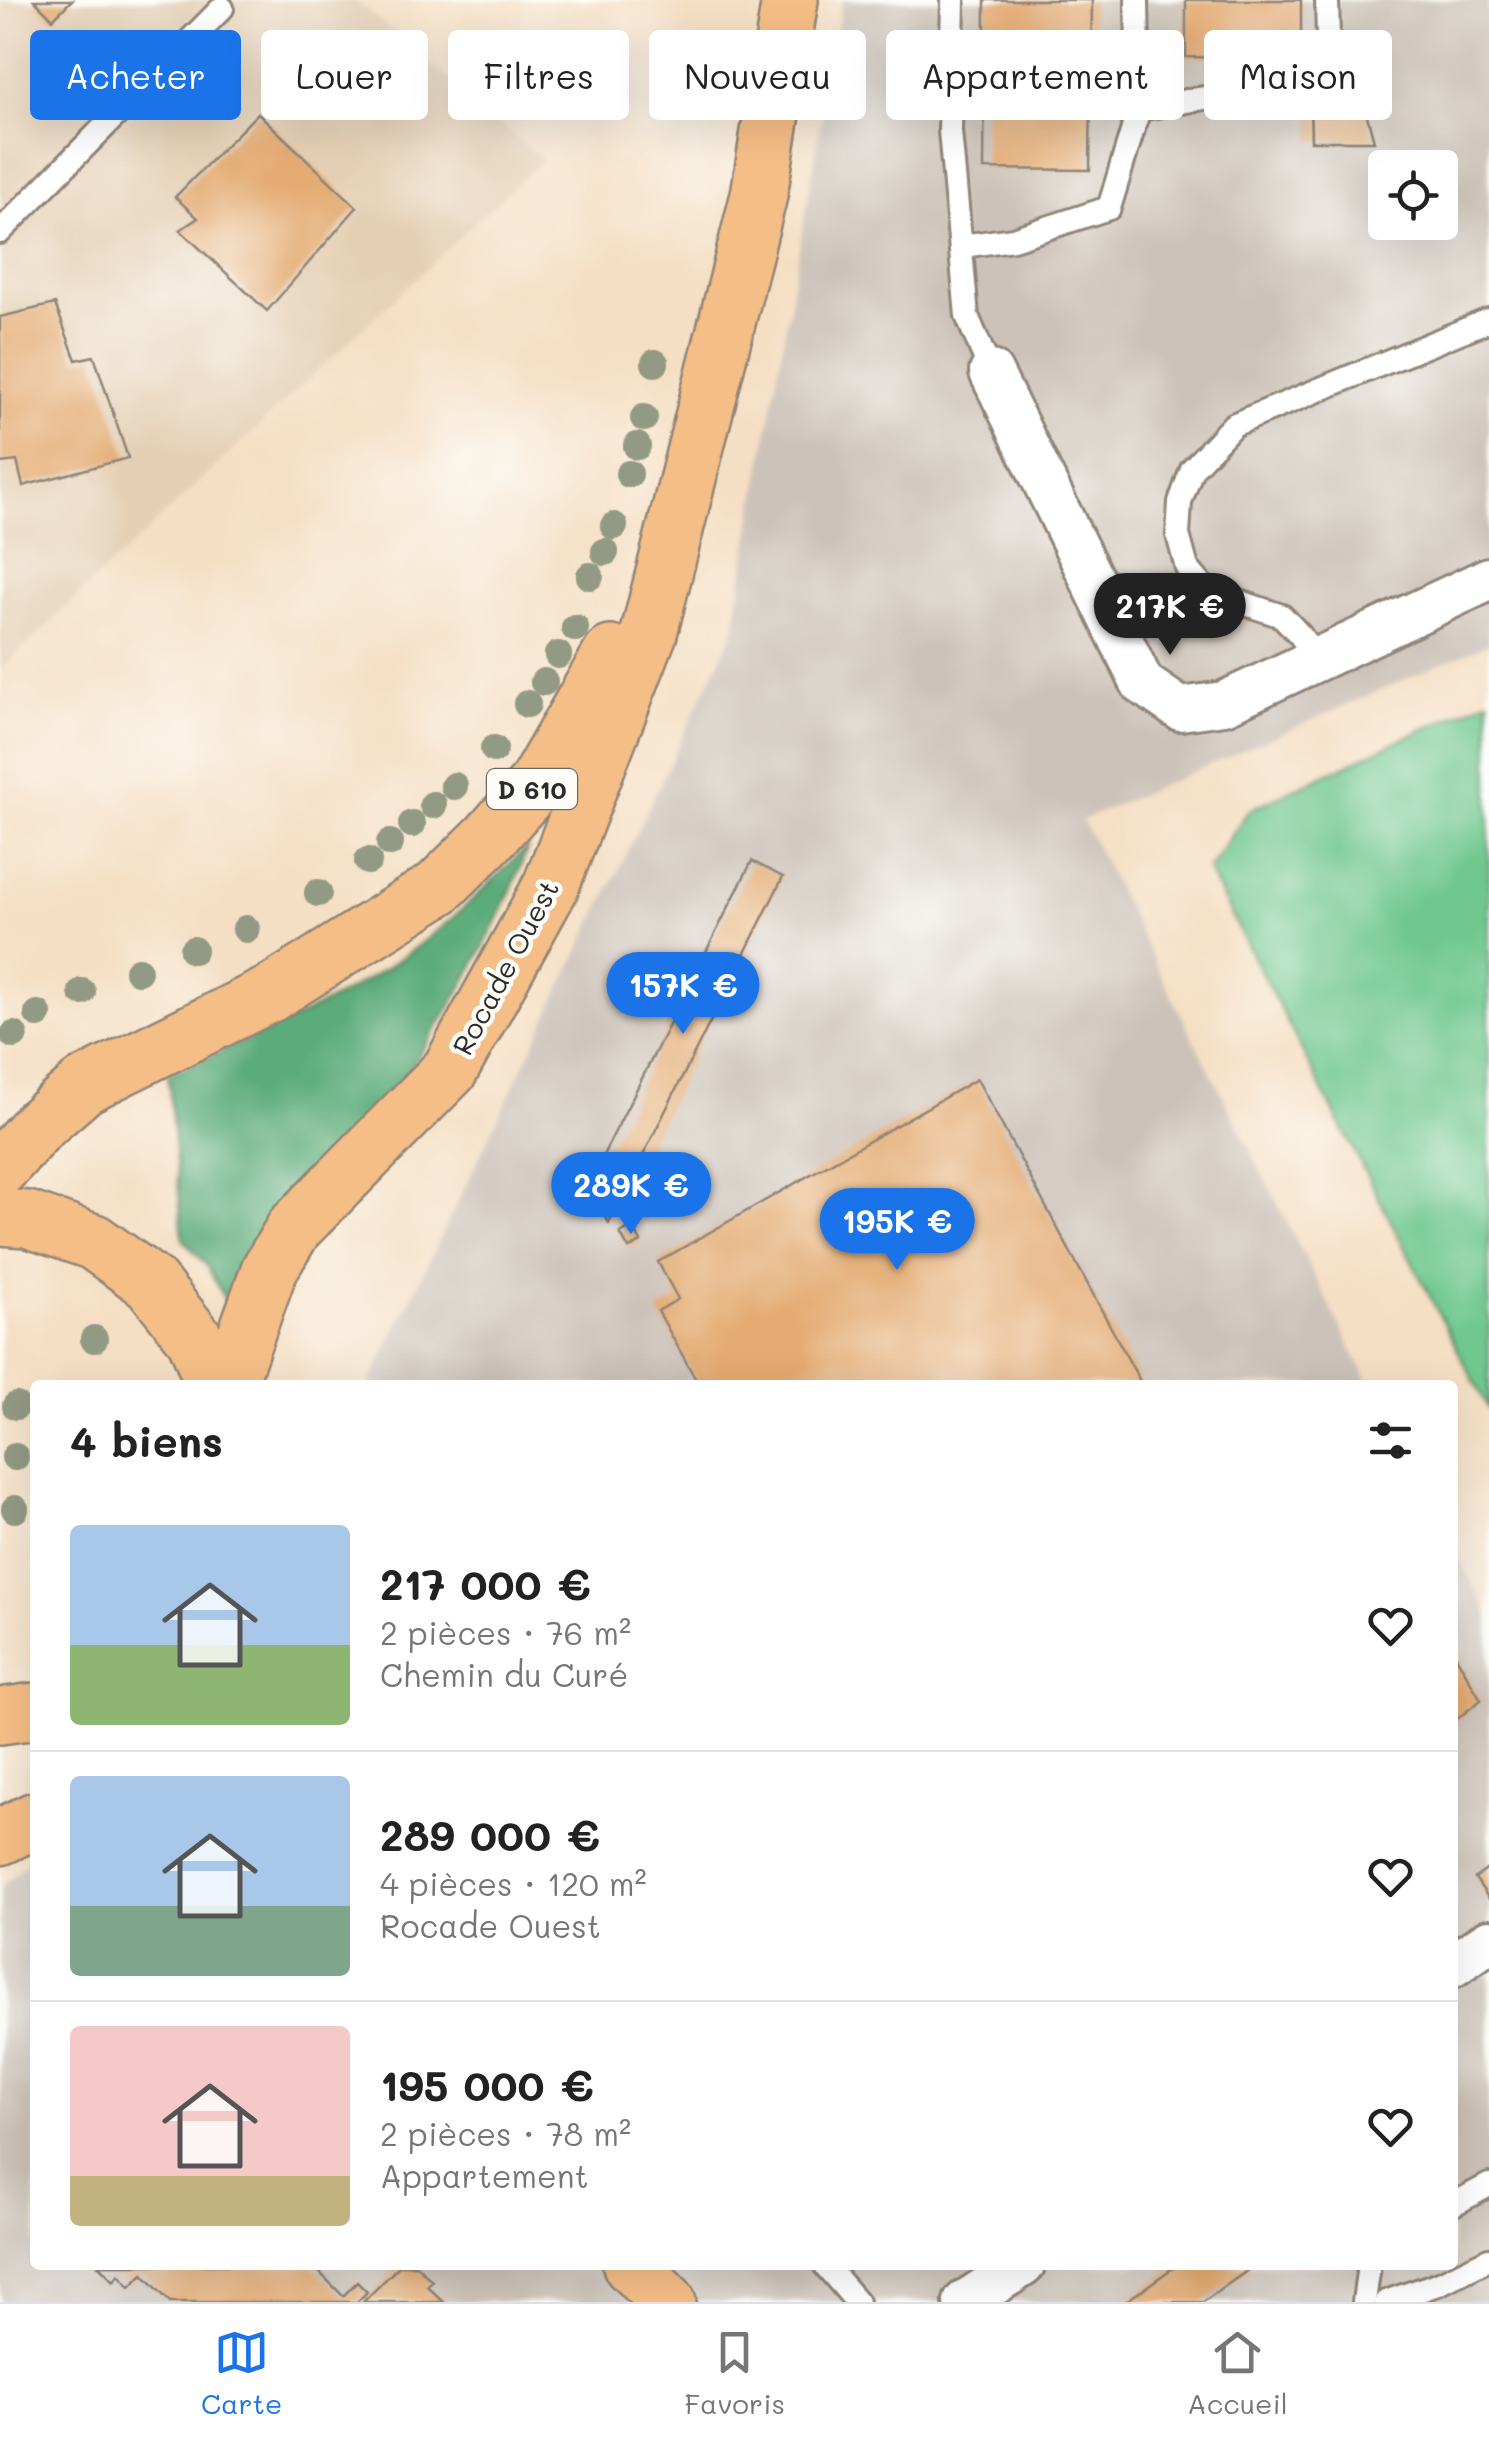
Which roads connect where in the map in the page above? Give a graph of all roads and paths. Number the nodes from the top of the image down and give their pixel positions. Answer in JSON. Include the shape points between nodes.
{"nodes":[{"id":1,"x":790,"y":0,"type":"edge"},
{"id":2,"x":952,"y":0,"type":"edge"},
{"id":3,"x":1137,"y":0,"type":"edge"},
{"id":4,"x":1328,"y":0,"type":"edge"},
{"id":5,"x":222,"y":8,"type":"dead end"},
{"id":6,"x":1138,"y":30,"type":"edge"},
{"id":7,"x":1184,"y":102,"type":"edge"},
{"id":8,"x":1137,"y":120,"type":"edge"},
{"id":9,"x":0,"y":232,"type":"edge"},
{"id":10,"x":962,"y":246,"type":"junction"},
{"id":11,"x":1489,"y":320,"type":"edge"},
{"id":12,"x":990,"y":372,"type":"joint"},
{"id":13,"x":684,"y":492,"type":"junction"},
{"id":14,"x":1489,"y":578,"type":"edge"},
{"id":15,"x":1316,"y":658,"type":"junction"},
{"id":16,"x":0,"y":1168,"type":"edge"},
{"id":17,"x":0,"y":1217,"type":"edge"},
{"id":18,"x":212,"y":1380,"type":"edge"},
{"id":19,"x":230,"y":1380,"type":"edge"},
{"id":20,"x":30,"y":1822,"type":"edge"},
{"id":21,"x":0,"y":1837,"type":"edge"},
{"id":22,"x":1489,"y":1940,"type":"edge"},
{"id":23,"x":1458,"y":1962,"type":"edge"},
{"id":24,"x":1489,"y":2185,"type":"edge"},
{"id":25,"x":1458,"y":2202,"type":"edge"},
{"id":26,"x":1489,"y":2259,"type":"edge"},
{"id":27,"x":636,"y":2270,"type":"edge"},
{"id":28,"x":829,"y":2270,"type":"edge"},
{"id":29,"x":1368,"y":2270,"type":"edge"},
{"id":30,"x":1014,"y":2278,"type":"edge"},
{"id":31,"x":668,"y":2302,"type":"edge"},
{"id":32,"x":856,"y":2302,"type":"edge"},
{"id":33,"x":965,"y":2302,"type":"edge"},
{"id":34,"x":1364,"y":2302,"type":"edge"},
{"id":35,"x":1386,"y":2302,"type":"edge"}],
"edges":[{"from":1,"to":13,"type":"main road","name":"Rocade Ouest","number":"D 610","via":[[759,195]]},
{"from":2,"to":10,"type":"lane","via":[[950,131]]},
{"from":3,"to":6,"type":"lane"},
{"from":4,"to":7,"type":"lane","via":[[1329,77]]},
{"from":5,"to":9,"type":"lane"},
{"from":8,"to":10,"type":"lane","via":[[1109,208]]},
{"from":10,"to":12,"type":"lane","via":[[967,316]]},
{"from":11,"to":15,"type":"lane","via":[[1233,425],[1192,469],[1178,534],[1187,568],[1207,592],[1282,616]]},
{"from":12,"to":15,"type":"street","via":[[1142,683],[1180,710],[1224,703]]},
{"from":13,"to":16,"type":"main road","name":"Rocade Ouest","number":"D 610","via":[[584,704],[535,786],[488,839],[438,888],[270,994],[84,1086]]},
{"from":13,"to":19,"type":"main road","name":"Rocade Ouest","number":"D 610","via":[[650,633],[550,888],[450,1070],[294,1228],[269,1270]]},
{"from":14,"to":15,"type":"street"},
{"from":17,"to":18,"type":"main road","via":[[28,1218],[94,1242],[151,1283],[195,1338]]},
{"from":20,"to":21,"type":"main road"},
{"from":22,"to":23,"type":"street"},
{"from":24,"to":25,"type":"lane"},
{"from":26,"to":35,"type":"lane"},
{"from":27,"to":31,"type":"main road"},
{"from":28,"to":32,"type":"lane"},
{"from":29,"to":34,"type":"lane"},
{"from":30,"to":33,"type":"street"}]}
